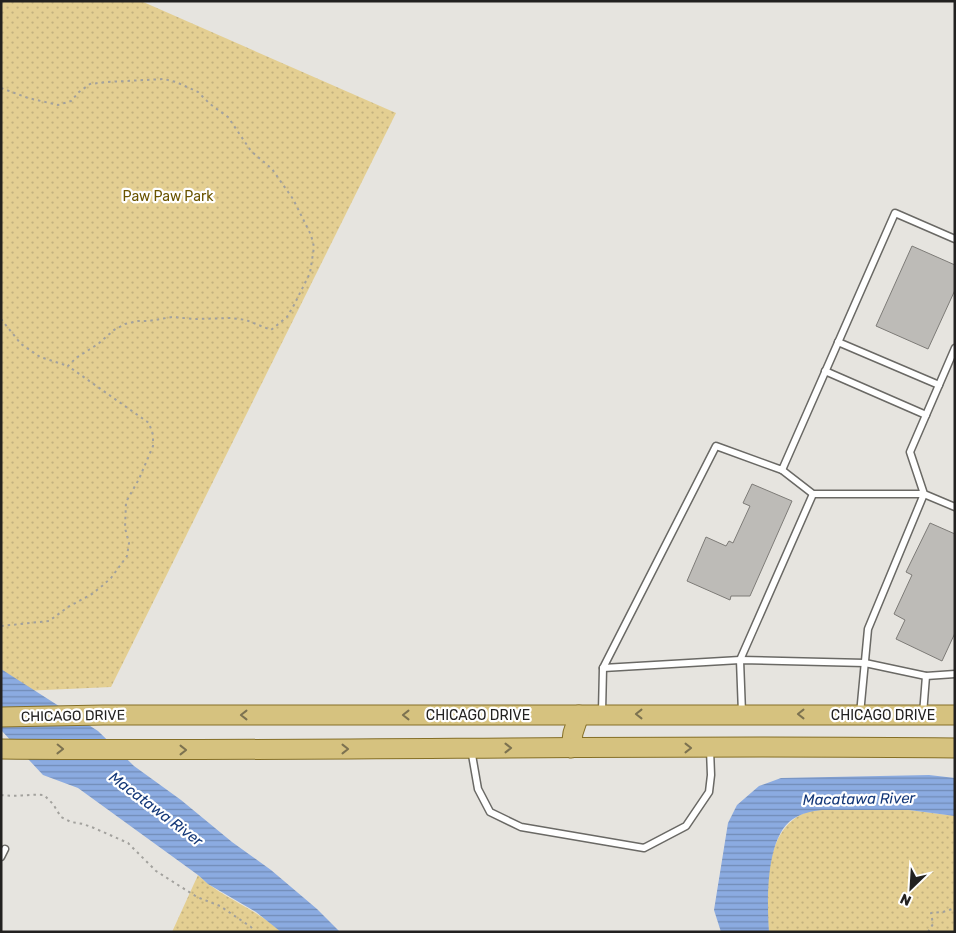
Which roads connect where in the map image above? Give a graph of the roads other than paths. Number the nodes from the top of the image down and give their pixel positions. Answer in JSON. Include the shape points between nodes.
{"nodes":[{"id":1,"x":955,"y":239,"type":"edge"},
{"id":2,"x":838,"y":342,"type":"junction"},
{"id":3,"x":955,"y":348,"type":"edge"},
{"id":4,"x":825,"y":371,"type":"junction"},
{"id":5,"x":939,"y":385,"type":"junction"},
{"id":6,"x":926,"y":415,"type":"junction"},
{"id":7,"x":782,"y":470,"type":"junction"},
{"id":8,"x":813,"y":494,"type":"junction"},
{"id":9,"x":924,"y":494,"type":"junction"},
{"id":10,"x":955,"y":508,"type":"edge"},
{"id":11,"x":740,"y":660,"type":"junction"},
{"id":12,"x":865,"y":664,"type":"junction"},
{"id":13,"x":603,"y":668,"type":"junction"},
{"id":14,"x":955,"y":674,"type":"edge"},
{"id":15,"x":926,"y":676,"type":"junction"},
{"id":16,"x":602,"y":714,"type":"junction"},
{"id":17,"x":742,"y":714,"type":"junction"},
{"id":18,"x":860,"y":714,"type":"junction"},
{"id":19,"x":579,"y":715,"type":"junction"},
{"id":20,"x":955,"y":715,"type":"edge"},
{"id":21,"x":923,"y":716,"type":"junction"},
{"id":22,"x":1,"y":717,"type":"edge"},
{"id":23,"x":471,"y":748,"type":"junction"},
{"id":24,"x":571,"y":748,"type":"junction"},
{"id":25,"x":710,"y":748,"type":"junction"},
{"id":26,"x":955,"y":748,"type":"edge"},
{"id":27,"x":6,"y":749,"type":"edge"},
{"id":28,"x":5,"y":849,"type":"dead end"},
{"id":29,"x":1,"y":858,"type":"edge"}],
"edges":[{"from":1,"to":2,"type":"lane","via":[[896,213]]},
{"from":2,"to":4,"type":"lane"},
{"from":2,"to":5,"type":"lane"},
{"from":3,"to":5,"type":"lane"},
{"from":4,"to":6,"type":"lane"},
{"from":4,"to":7,"type":"lane"},
{"from":5,"to":6,"type":"lane"},
{"from":6,"to":9,"type":"lane","via":[[910,452]]},
{"from":7,"to":8,"type":"lane"},
{"from":7,"to":13,"type":"lane","via":[[716,446]]},
{"from":8,"to":9,"type":"lane"},
{"from":8,"to":11,"type":"lane"},
{"from":9,"to":10,"type":"lane"},
{"from":9,"to":12,"type":"lane","via":[[868,629]]},
{"from":11,"to":12,"type":"lane"},
{"from":11,"to":13,"type":"lane"},
{"from":11,"to":17,"type":"lane"},
{"from":12,"to":15,"type":"lane"},
{"from":12,"to":18,"type":"lane"},
{"from":13,"to":16,"type":"lane"},
{"from":14,"to":15,"type":"lane"},
{"from":15,"to":21,"type":"lane"},
{"from":17,"to":16,"type":"main road","name":"CHICAGO DRIVE","one_way":true},
{"from":16,"to":19,"type":"main road","name":"CHICAGO DRIVE"},
{"from":18,"to":17,"type":"main road","name":"CHICAGO DRIVE","one_way":true},
{"from":18,"to":21,"type":"main road","name":"CHICAGO DRIVE"},
{"from":19,"to":22,"type":"main road","name":"CHICAGO DRIVE","one_way":true},
{"from":19,"to":24,"type":"main road"},
{"from":20,"to":21,"type":"main road","name":"CHICAGO DRIVE"},
{"from":23,"to":24,"type":"main road","one_way":true},
{"from":23,"to":25,"type":"lane","via":[[478,789],[490,812],[521,827],[644,848],[686,826],[709,792]]},
{"from":27,"to":23,"type":"main road","one_way":true},
{"from":24,"to":25,"type":"main road","one_way":true},
{"from":25,"to":26,"type":"main road"},
{"from":28,"to":29,"type":"lane"}]}
